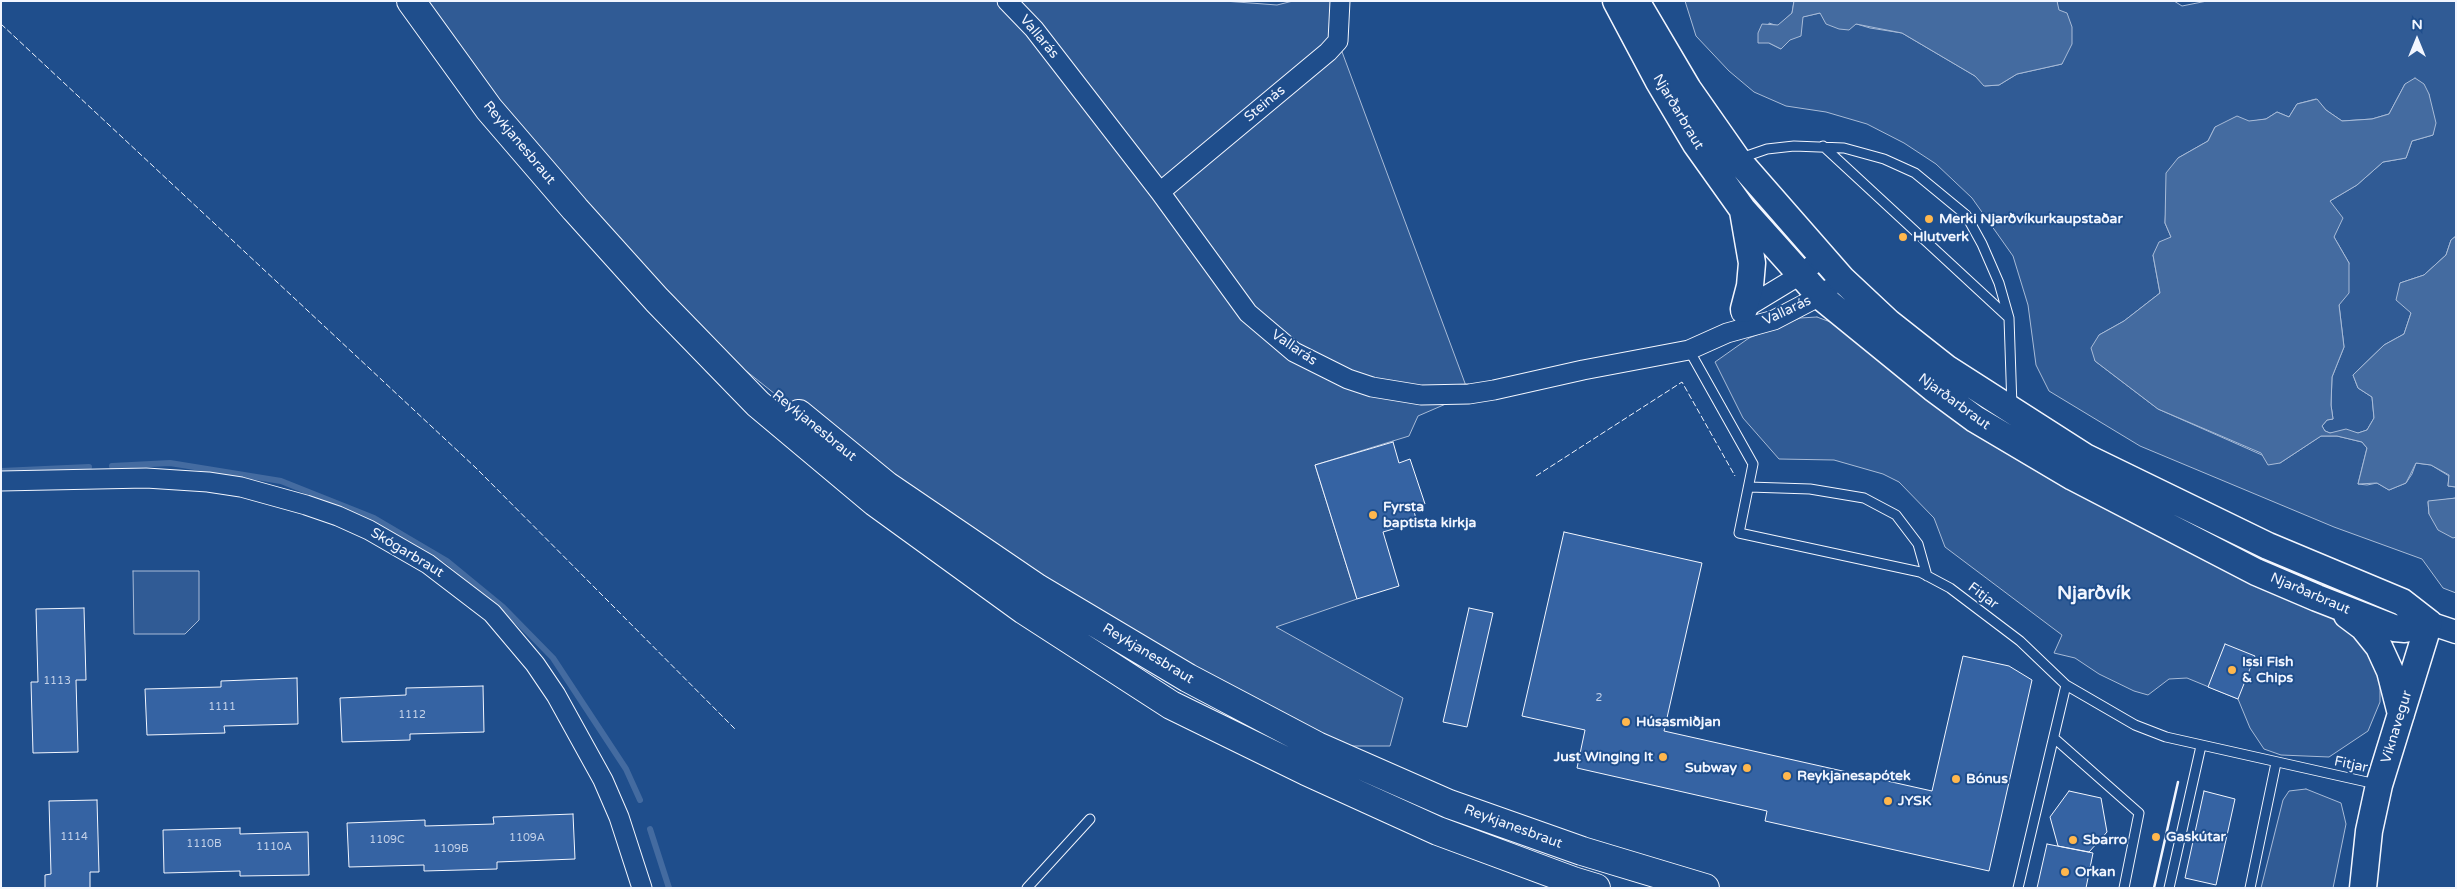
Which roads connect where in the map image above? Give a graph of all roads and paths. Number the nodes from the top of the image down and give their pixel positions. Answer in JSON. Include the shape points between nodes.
{"nodes":[{"id":1,"x":411,"y":1,"type":"edge"},
{"id":2,"x":1008,"y":1,"type":"edge"},
{"id":3,"x":1340,"y":1,"type":"edge"},
{"id":4,"x":1616,"y":1,"type":"edge"},
{"id":5,"x":1636,"y":1,"type":"edge"},
{"id":6,"x":1823,"y":146,"type":"junction"},
{"id":7,"x":1737,"y":159,"type":"junction"},
{"id":8,"x":1160,"y":192,"type":"junction"},
{"id":9,"x":1743,"y":210,"type":"junction"},
{"id":10,"x":1822,"y":258,"type":"junction"},
{"id":11,"x":1800,"y":275,"type":"junction"},
{"id":12,"x":1842,"y":279,"type":"junction"},
{"id":13,"x":1820,"y":296,"type":"junction"},
{"id":14,"x":657,"y":300,"type":"junction"},
{"id":15,"x":1744,"y":309,"type":"junction"},
{"id":16,"x":2009,"y":318,"type":"junction"},
{"id":17,"x":1727,"y":333,"type":"junction"},
{"id":18,"x":1689,"y":350,"type":"junction"},
{"id":19,"x":2012,"y":410,"type":"junction"},
{"id":20,"x":1,"y":481,"type":"edge"},
{"id":21,"x":1749,"y":487,"type":"junction"},
{"id":22,"x":1928,"y":576,"type":"junction"},
{"id":23,"x":2337,"y":606,"type":"junction"},
{"id":24,"x":2429,"y":623,"type":"junction"},
{"id":25,"x":2456,"y":632,"type":"edge"},
{"id":26,"x":2066,"y":685,"type":"junction"},
{"id":27,"x":2401,"y":714,"type":"junction"},
{"id":28,"x":2054,"y":738,"type":"junction"},
{"id":29,"x":2201,"y":746,"type":"junction"},
{"id":30,"x":2276,"y":763,"type":"junction"},
{"id":31,"x":2379,"y":785,"type":"junction"},
{"id":32,"x":1090,"y":819,"type":"dead end"},
{"id":33,"x":2370,"y":831,"type":"junction"},
{"id":34,"x":642,"y":888,"type":"edge"},
{"id":35,"x":1027,"y":888,"type":"edge"},
{"id":36,"x":1596,"y":888,"type":"edge"},
{"id":37,"x":1705,"y":888,"type":"edge"},
{"id":38,"x":2018,"y":888,"type":"edge"},
{"id":39,"x":2124,"y":888,"type":"edge"},
{"id":40,"x":2169,"y":888,"type":"edge"},
{"id":41,"x":2250,"y":888,"type":"edge"},
{"id":42,"x":2351,"y":888,"type":"edge"},
{"id":43,"x":2363,"y":888,"type":"edge"}],
"edges":[{"from":1,"to":14,"type":"highway","name":"Reykjanesbraut","via":[[489,109]]},
{"from":2,"to":8,"type":"street","name":"Vallarás","via":[[1034,29]]},
{"from":3,"to":8,"type":"street","name":"Steinás","via":[[1338,41],[1328,52]]},
{"from":4,"to":9,"type":"main road","name":"Njarðarbraut","via":[[1696,144]]},
{"from":5,"to":7,"type":"main road","name":"Njarðarbraut","via":[[1688,89]]},
{"from":6,"to":7,"type":"lane","via":[[1767,149]]},
{"from":6,"to":16,"type":"lane"},
{"from":6,"to":16,"type":"lane","via":[[1884,159],[1915,173],[1966,216],[1999,282]]},
{"from":7,"to":10,"type":"main road","name":"Njarðarbraut"},
{"from":8,"to":18,"type":"street","name":"Vallarás","via":[[1237,299],[1261,325],[1310,361],[1372,387],[1421,395],[1469,394]]},
{"from":9,"to":11,"type":"main road","name":"Njarðarbraut"},
{"from":9,"to":15,"type":"main road","via":[[1752,263]]},
{"from":10,"to":11,"type":"street","name":"Vallarás"},
{"from":10,"to":12,"type":"main road","name":"Njarðarbraut"},
{"from":11,"to":13,"type":"main road","name":"Njarðarbraut"},
{"from":11,"to":15,"type":"street","name":"Vallarás"},
{"from":12,"to":13,"type":"street","name":"Vallarás"},
{"from":12,"to":19,"type":"main road","name":"Njarðarbraut","via":[[1889,323],[1946,368]]},
{"from":13,"to":17,"type":"street","name":"Vallarás","via":[[1774,320]]},
{"from":13,"to":23,"type":"main road","name":"Njarðarbraut","via":[[1933,388],[2020,447],[2139,513],[2256,572]]},
{"from":14,"to":36,"type":"highway","name":"Reykjanesbraut","via":[[758,404],[875,502],[1024,610],[1171,705],[1438,831]]},
{"from":14,"to":37,"type":"highway","name":"Reykjanesbraut","via":[[887,486],[1037,588],[1188,678],[1317,746],[1449,804],[1582,851]]},
{"from":15,"to":17,"type":"street","name":"Vallarás"},
{"from":16,"to":19,"type":"lane"},
{"from":17,"to":18,"type":"street","name":"Vallarás"},
{"from":18,"to":21,"type":"lane","name":"Fitjar","via":[[1753,464]]},
{"from":19,"to":24,"type":"main road","name":"Njarðarbraut","via":[[2085,456],[2268,546],[2402,602]]},
{"from":20,"to":34,"type":"street","name":"Skógarbraut","via":[[146,478],[208,482],[241,488],[338,516],[428,564],[492,613],[535,664],[603,780]]},
{"from":21,"to":22,"type":"lane","via":[[1810,489],[1864,498],[1896,515],[1918,544]]},
{"from":21,"to":22,"type":"lane","name":"Fitjar","via":[[1739,533]]},
{"from":22,"to":26,"type":"lane","name":"Fitjar","via":[[1950,588],[2020,641]]},
{"from":23,"to":24,"type":"main road","name":"Njarðarbraut","via":[[2394,628],[2405,629]]},
{"from":23,"to":27,"type":"main road","via":[[2363,627],[2379,647],[2390,671]]},
{"from":24,"to":25,"type":"street","name":"Njarðarbraut"},
{"from":24,"to":27,"type":"main road","name":"Viknavegur"},
{"from":26,"to":28,"type":"lane"},
{"from":26,"to":29,"type":"lane","name":"Fitjar","via":[[2135,725]]},
{"from":27,"to":31,"type":"main road","name":"Viknavegur"},
{"from":28,"to":38,"type":"lane"},
{"from":28,"to":39,"type":"lane","via":[[2139,813]]},
{"from":29,"to":30,"type":"lane","name":"Fitjar"},
{"from":29,"to":40,"type":"lane"},
{"from":30,"to":31,"type":"lane","name":"Fitjar"},
{"from":30,"to":41,"type":"lane"},
{"from":31,"to":33,"type":"main road","name":"Viknavegur"},
{"from":32,"to":35,"type":"lane"},
{"from":33,"to":42,"type":"main road","name":"Viknavegur"},
{"from":33,"to":43,"type":"main road","name":"Viknavegur"}]}
